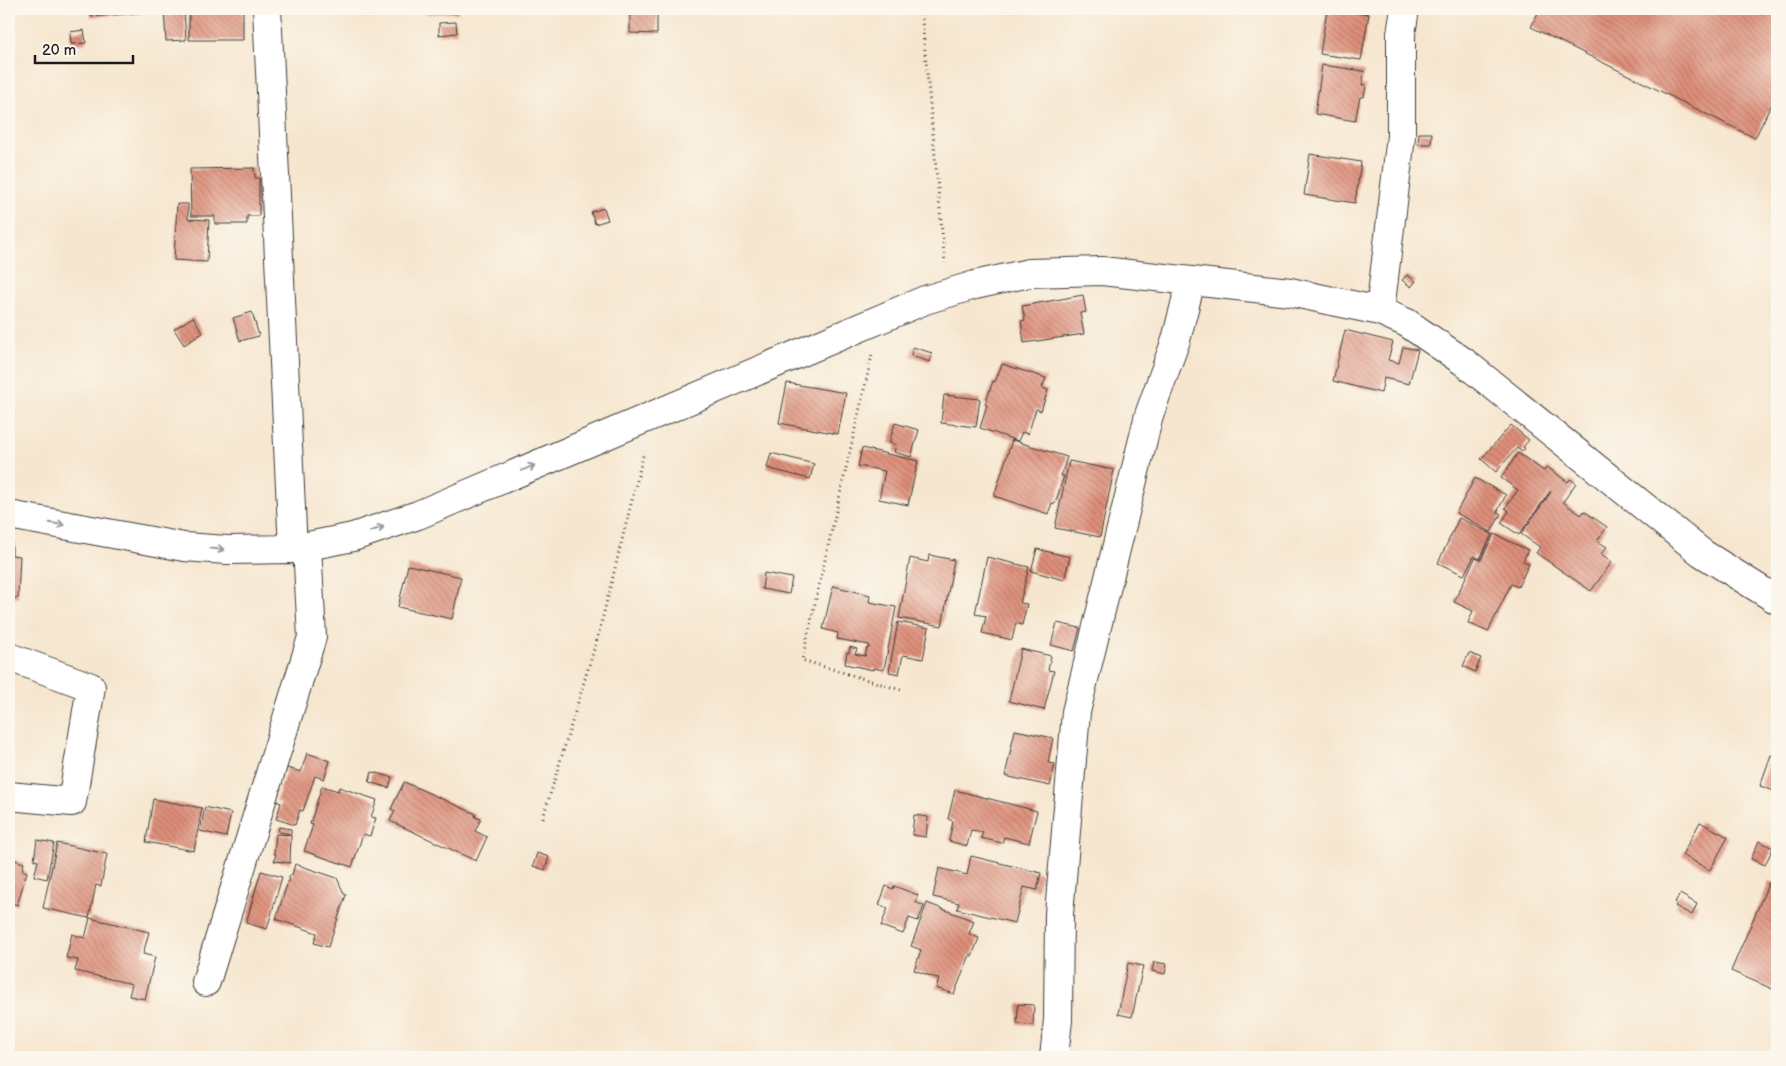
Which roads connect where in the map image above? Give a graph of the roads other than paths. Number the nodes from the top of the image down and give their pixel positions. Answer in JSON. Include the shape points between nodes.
{"nodes":[{"id":1,"x":267,"y":9,"type":"edge"},
{"id":2,"x":1405,"y":9,"type":"edge"},
{"id":3,"x":1190,"y":281,"type":"junction"},
{"id":4,"x":1380,"y":311,"type":"junction"},
{"id":5,"x":9,"y":515,"type":"edge"},
{"id":6,"x":300,"y":547,"type":"junction"},
{"id":7,"x":1777,"y":600,"type":"edge"},
{"id":8,"x":9,"y":657,"type":"edge"},
{"id":9,"x":9,"y":796,"type":"edge"},
{"id":10,"x":206,"y":982,"type":"dead end"},
{"id":11,"x":1054,"y":1057,"type":"edge"}],
"edges":[{"from":1,"to":6,"type":"street"},
{"from":2,"to":4,"type":"street","via":[[1401,34],[1401,136]]},
{"from":3,"to":4,"type":"street","via":[[1290,292]]},
{"from":6,"to":3,"type":"street","one_way":true,"via":[[353,536],[418,515],[948,293],[1029,273],[1102,271]]},
{"from":3,"to":11,"type":"street","via":[[1176,340],[1149,414],[1076,712],[1059,914],[1058,1020]]},
{"from":4,"to":7,"type":"street","via":[[1407,323],[1464,362],[1702,553]]},
{"from":5,"to":6,"type":"street","one_way":true,"via":[[184,547],[227,550]]},
{"from":6,"to":10,"type":"street","via":[[312,636]]},
{"from":8,"to":9,"type":"street","via":[[91,688],[72,802]]}]}
